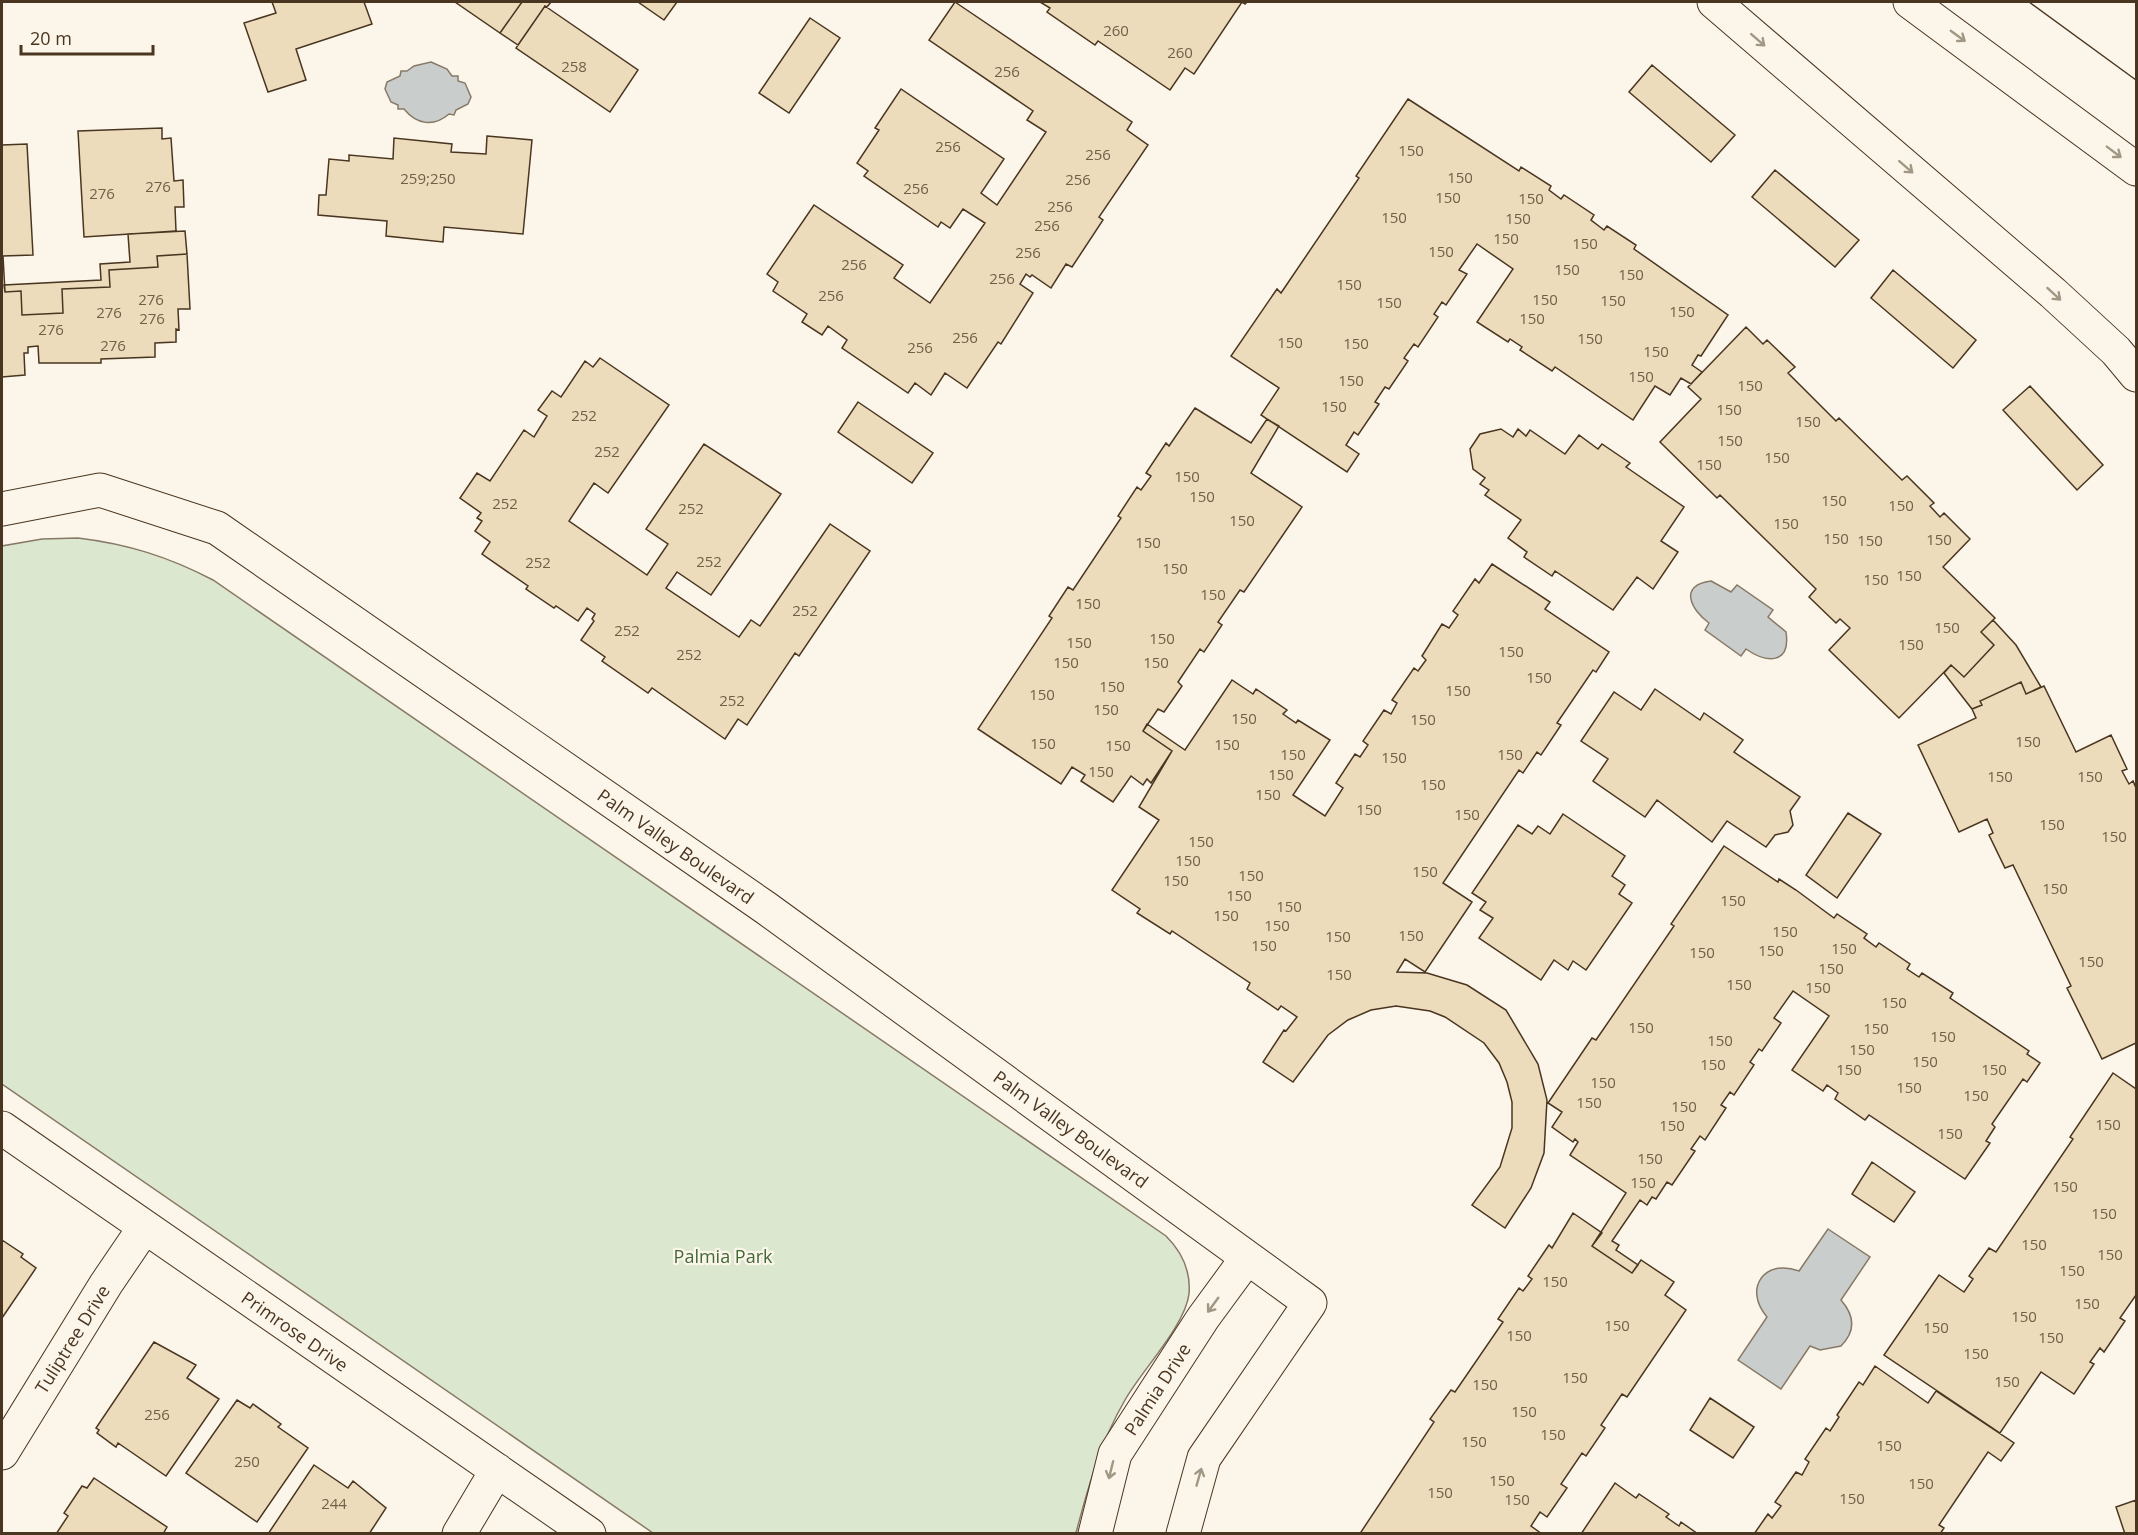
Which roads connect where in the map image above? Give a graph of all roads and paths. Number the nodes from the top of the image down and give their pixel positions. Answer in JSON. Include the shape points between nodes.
{"nodes":[{"id":1,"x":1714,"y":2,"type":"edge"},
{"id":2,"x":1910,"y":2,"type":"edge"},
{"id":3,"x":2136,"y":169,"type":"edge"},
{"id":4,"x":2136,"y":375,"type":"edge"},
{"id":5,"x":2,"y":509,"type":"edge"},
{"id":6,"x":2,"y":1128,"type":"edge"},
{"id":7,"x":144,"y":1228,"type":"junction"},
{"id":8,"x":1247,"y":1258,"type":"junction"},
{"id":9,"x":2,"y":1453,"type":"edge"},
{"id":10,"x":497,"y":1470,"type":"junction"},
{"id":11,"x":459,"y":1533,"type":"edge"},
{"id":12,"x":589,"y":1533,"type":"edge"},
{"id":13,"x":1095,"y":1533,"type":"edge"},
{"id":14,"x":1183,"y":1533,"type":"edge"}],
"edges":[{"from":1,"to":4,"type":"main road","one_way":true,"via":[[2053,293],[2116,351]]},
{"from":2,"to":3,"type":"main road","one_way":true},
{"from":5,"to":8,"type":"main road","name":"Palm Valley Boulevard","via":[[100,490],[217,528],[766,908]]},
{"from":6,"to":7,"type":"main road","name":"Primrose Drive"},
{"from":7,"to":9,"type":"main road","name":"Tuliptree Drive"},
{"from":7,"to":10,"type":"main road","name":"Primrose Drive"},
{"from":8,"to":13,"type":"main road","name":"Palmia Drive","one_way":true,"via":[[1115,1454]]},
{"from":14,"to":8,"type":"main road","name":"Palm Valley Boulevard","one_way":true,"via":[[1204,1458],[1310,1303]]},
{"from":10,"to":11,"type":"main road"},
{"from":10,"to":12,"type":"main road","name":"Primrose Drive"}]}
